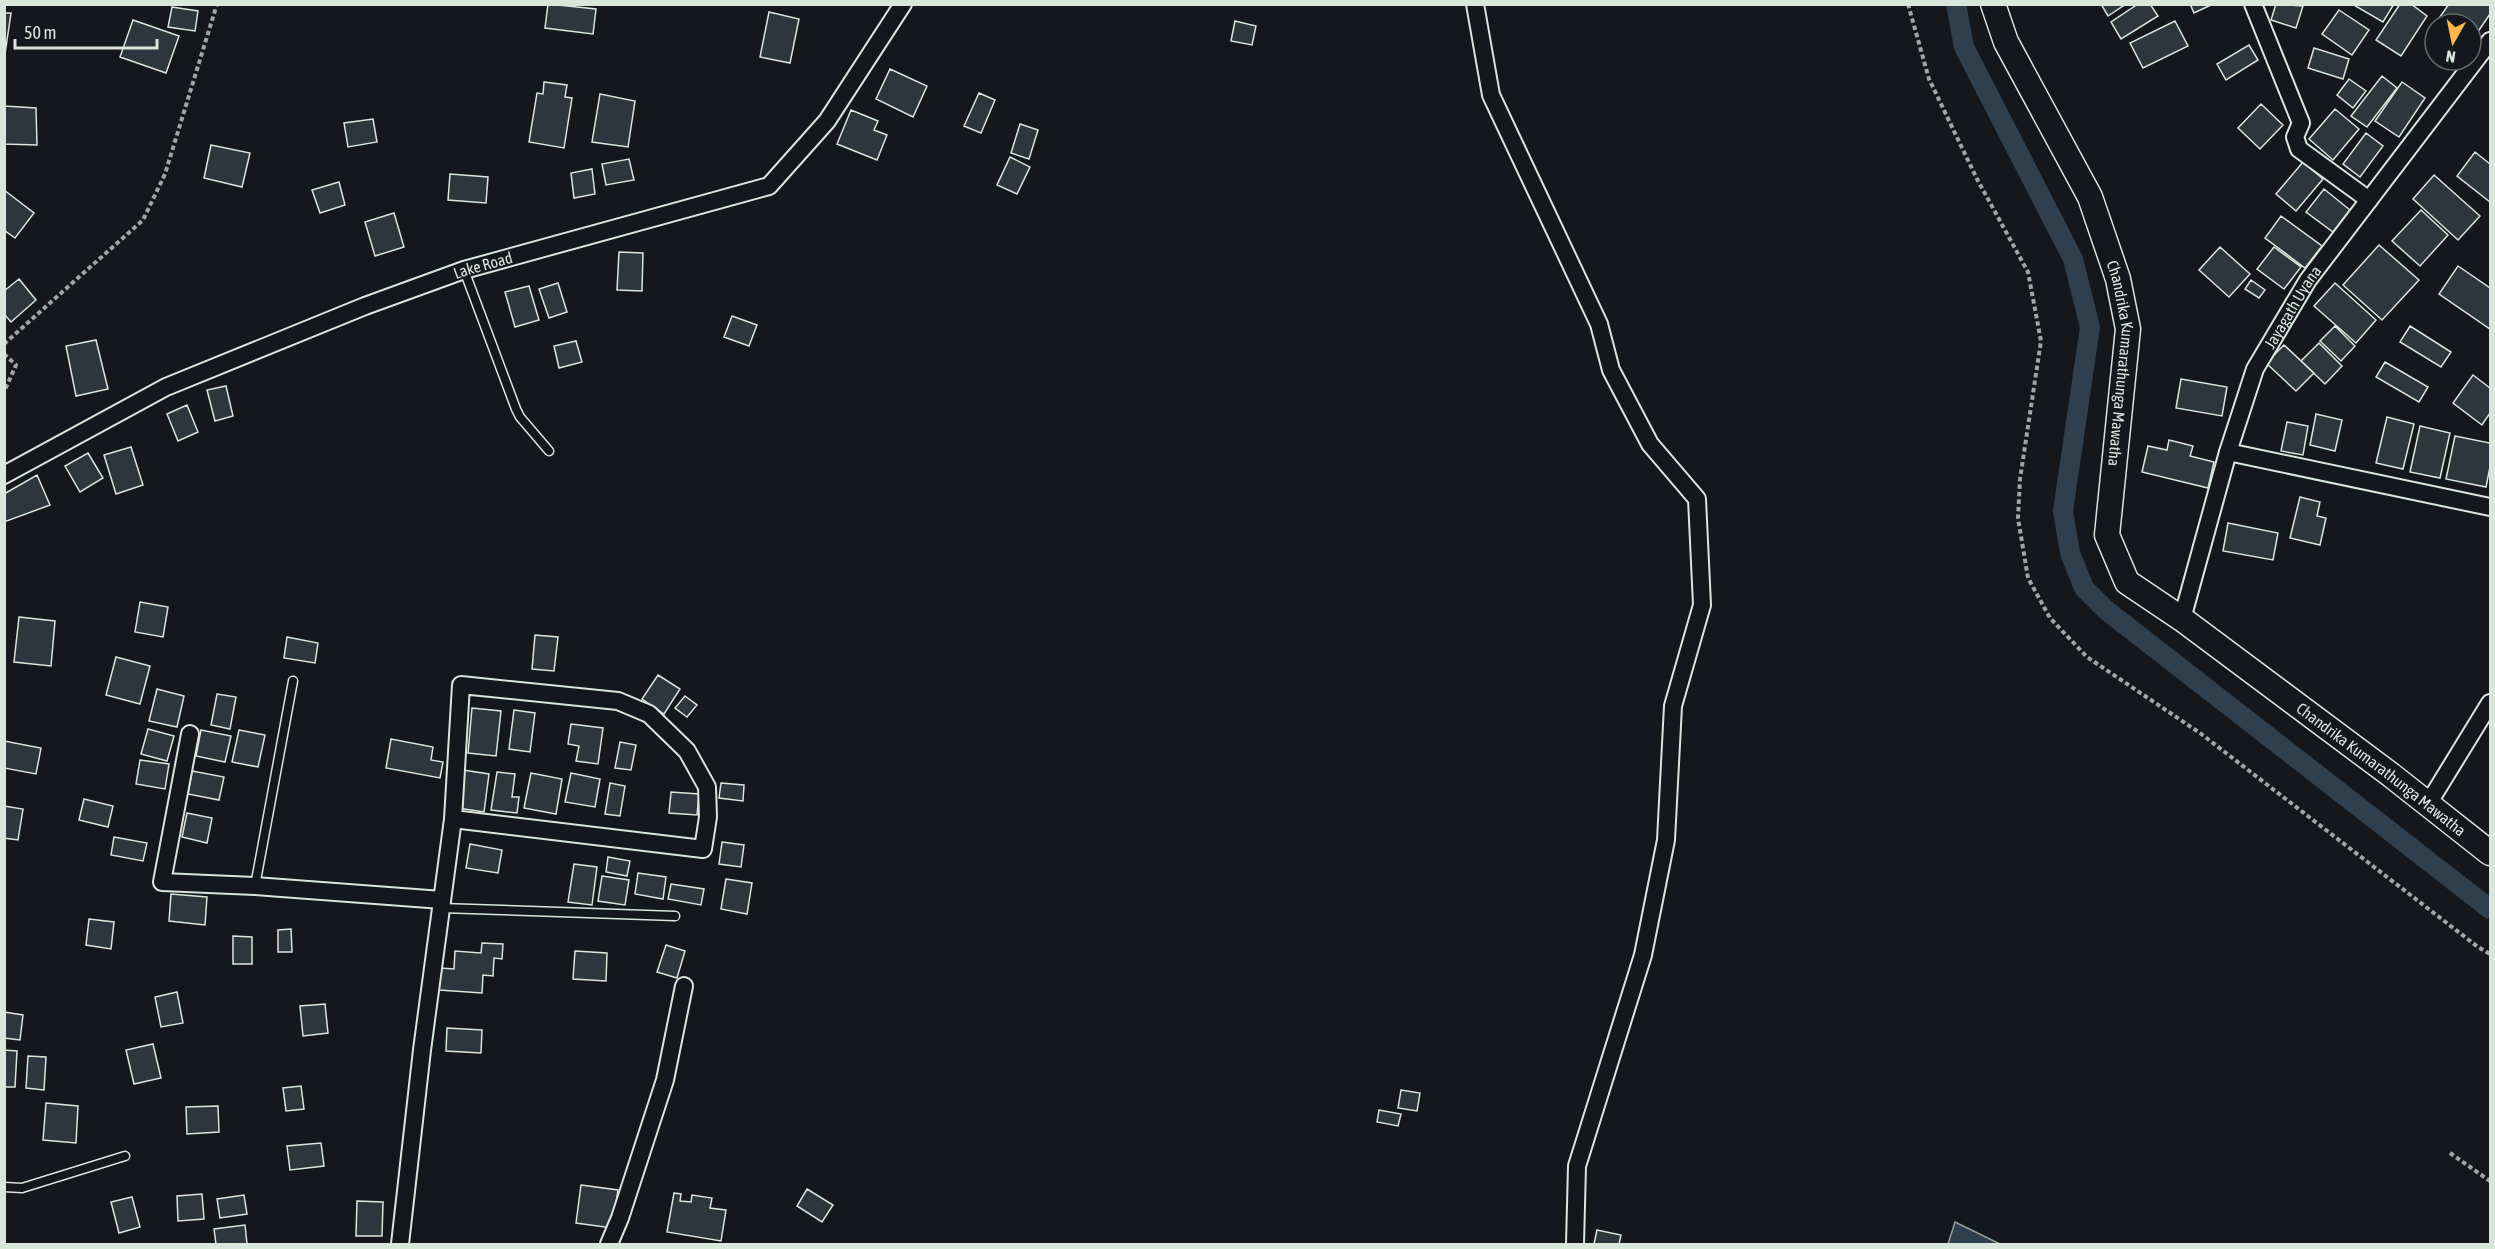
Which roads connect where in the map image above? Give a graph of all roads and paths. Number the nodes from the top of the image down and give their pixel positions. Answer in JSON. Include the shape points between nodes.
{"nodes":[{"id":1,"x":217,"y":4,"type":"edge"},
{"id":2,"x":903,"y":4,"type":"edge"},
{"id":3,"x":1475,"y":4,"type":"edge"},
{"id":4,"x":1993,"y":4,"type":"edge"},
{"id":5,"x":2253,"y":4,"type":"edge"},
{"id":6,"x":2490,"y":41,"type":"edge"},
{"id":7,"x":2369,"y":200,"type":"junction"},
{"id":8,"x":464,"y":270,"type":"junction"},
{"id":9,"x":4,"y":344,"type":"edge"},
{"id":10,"x":4,"y":354,"type":"edge"},
{"id":11,"x":4,"y":392,"type":"edge"},
{"id":12,"x":549,"y":451,"type":"dead end"},
{"id":13,"x":2228,"y":452,"type":"junction"},
{"id":14,"x":4,"y":474,"type":"edge"},
{"id":15,"x":2490,"y":507,"type":"edge"},
{"id":16,"x":2182,"y":619,"type":"junction"},
{"id":17,"x":293,"y":681,"type":"dead end"},
{"id":18,"x":2490,"y":704,"type":"edge"},
{"id":19,"x":190,"y":734,"type":"dead end"},
{"id":20,"x":2428,"y":804,"type":"junction"},
{"id":21,"x":453,"y":819,"type":"junction"},
{"id":22,"x":2490,"y":853,"type":"edge"},
{"id":23,"x":255,"y":886,"type":"junction"},
{"id":24,"x":442,"y":904,"type":"junction"},
{"id":25,"x":675,"y":916,"type":"dead end"},
{"id":26,"x":2478,"y":947,"type":"dead end"},
{"id":27,"x":2490,"y":954,"type":"edge"},
{"id":28,"x":684,"y":986,"type":"dead end"},
{"id":29,"x":2450,"y":1153,"type":"dead end"},
{"id":30,"x":125,"y":1156,"type":"dead end"},
{"id":31,"x":2490,"y":1181,"type":"edge"},
{"id":32,"x":4,"y":1187,"type":"edge"},
{"id":33,"x":400,"y":1245,"type":"edge"},
{"id":34,"x":609,"y":1245,"type":"edge"},
{"id":35,"x":1575,"y":1245,"type":"edge"}],
"edges":[{"from":1,"to":9,"type":"path","via":[[165,174],[142,220]]},
{"from":2,"to":8,"type":"street","name":"Lake Road","via":[[827,121],[769,186]]},
{"from":3,"to":35,"type":"street","via":[[1491,95],[1599,324],[1611,370],[1650,444],[1697,500],[1702,605],[1673,706],[1666,840],[1643,955],[1577,1166]]},
{"from":4,"to":16,"type":"main road","name":"Chandrika Kumarathunga Mawatha","via":[[2006,42],[2090,197],[2120,289],[2128,329],[2107,535],[2127,582]]},
{"from":5,"to":7,"type":"street","via":[[2301,123],[2295,137],[2299,149]]},
{"from":6,"to":7,"type":"street","name":"Jayagath Uyana"},
{"from":7,"to":13,"type":"street","name":"Jayagath Uyana","via":[[2308,280],[2255,369]]},
{"from":8,"to":12,"type":"lane","via":[[516,409]]},
{"from":8,"to":14,"type":"street","name":"Lake Road","via":[[166,387]]},
{"from":10,"to":11,"type":"path","via":[[16,365]]},
{"from":13,"to":15,"type":"street"},
{"from":13,"to":16,"type":"street","name":"Jayagath Uyana"},
{"from":16,"to":20,"type":"main road","name":"Chandrika Kumarathunga Mawatha"},
{"from":17,"to":23,"type":"lane"},
{"from":18,"to":20,"type":"street"},
{"from":19,"to":23,"type":"street","via":[[162,882]]},
{"from":20,"to":22,"type":"main road","name":"Chandrika Kumarathunga Mawatha"},
{"from":21,"to":21,"type":"street","via":[[703,849],[707,787],[687,751],[657,721],[618,700],[461,685]]},
{"from":21,"to":24,"type":"street"},
{"from":23,"to":24,"type":"street"},
{"from":24,"to":25,"type":"lane"},
{"from":24,"to":33,"type":"street"},
{"from":26,"to":27,"type":"path"},
{"from":28,"to":34,"type":"street","via":[[665,1080]]},
{"from":29,"to":31,"type":"path"},
{"from":30,"to":32,"type":"lane","via":[[22,1188]]}]}
